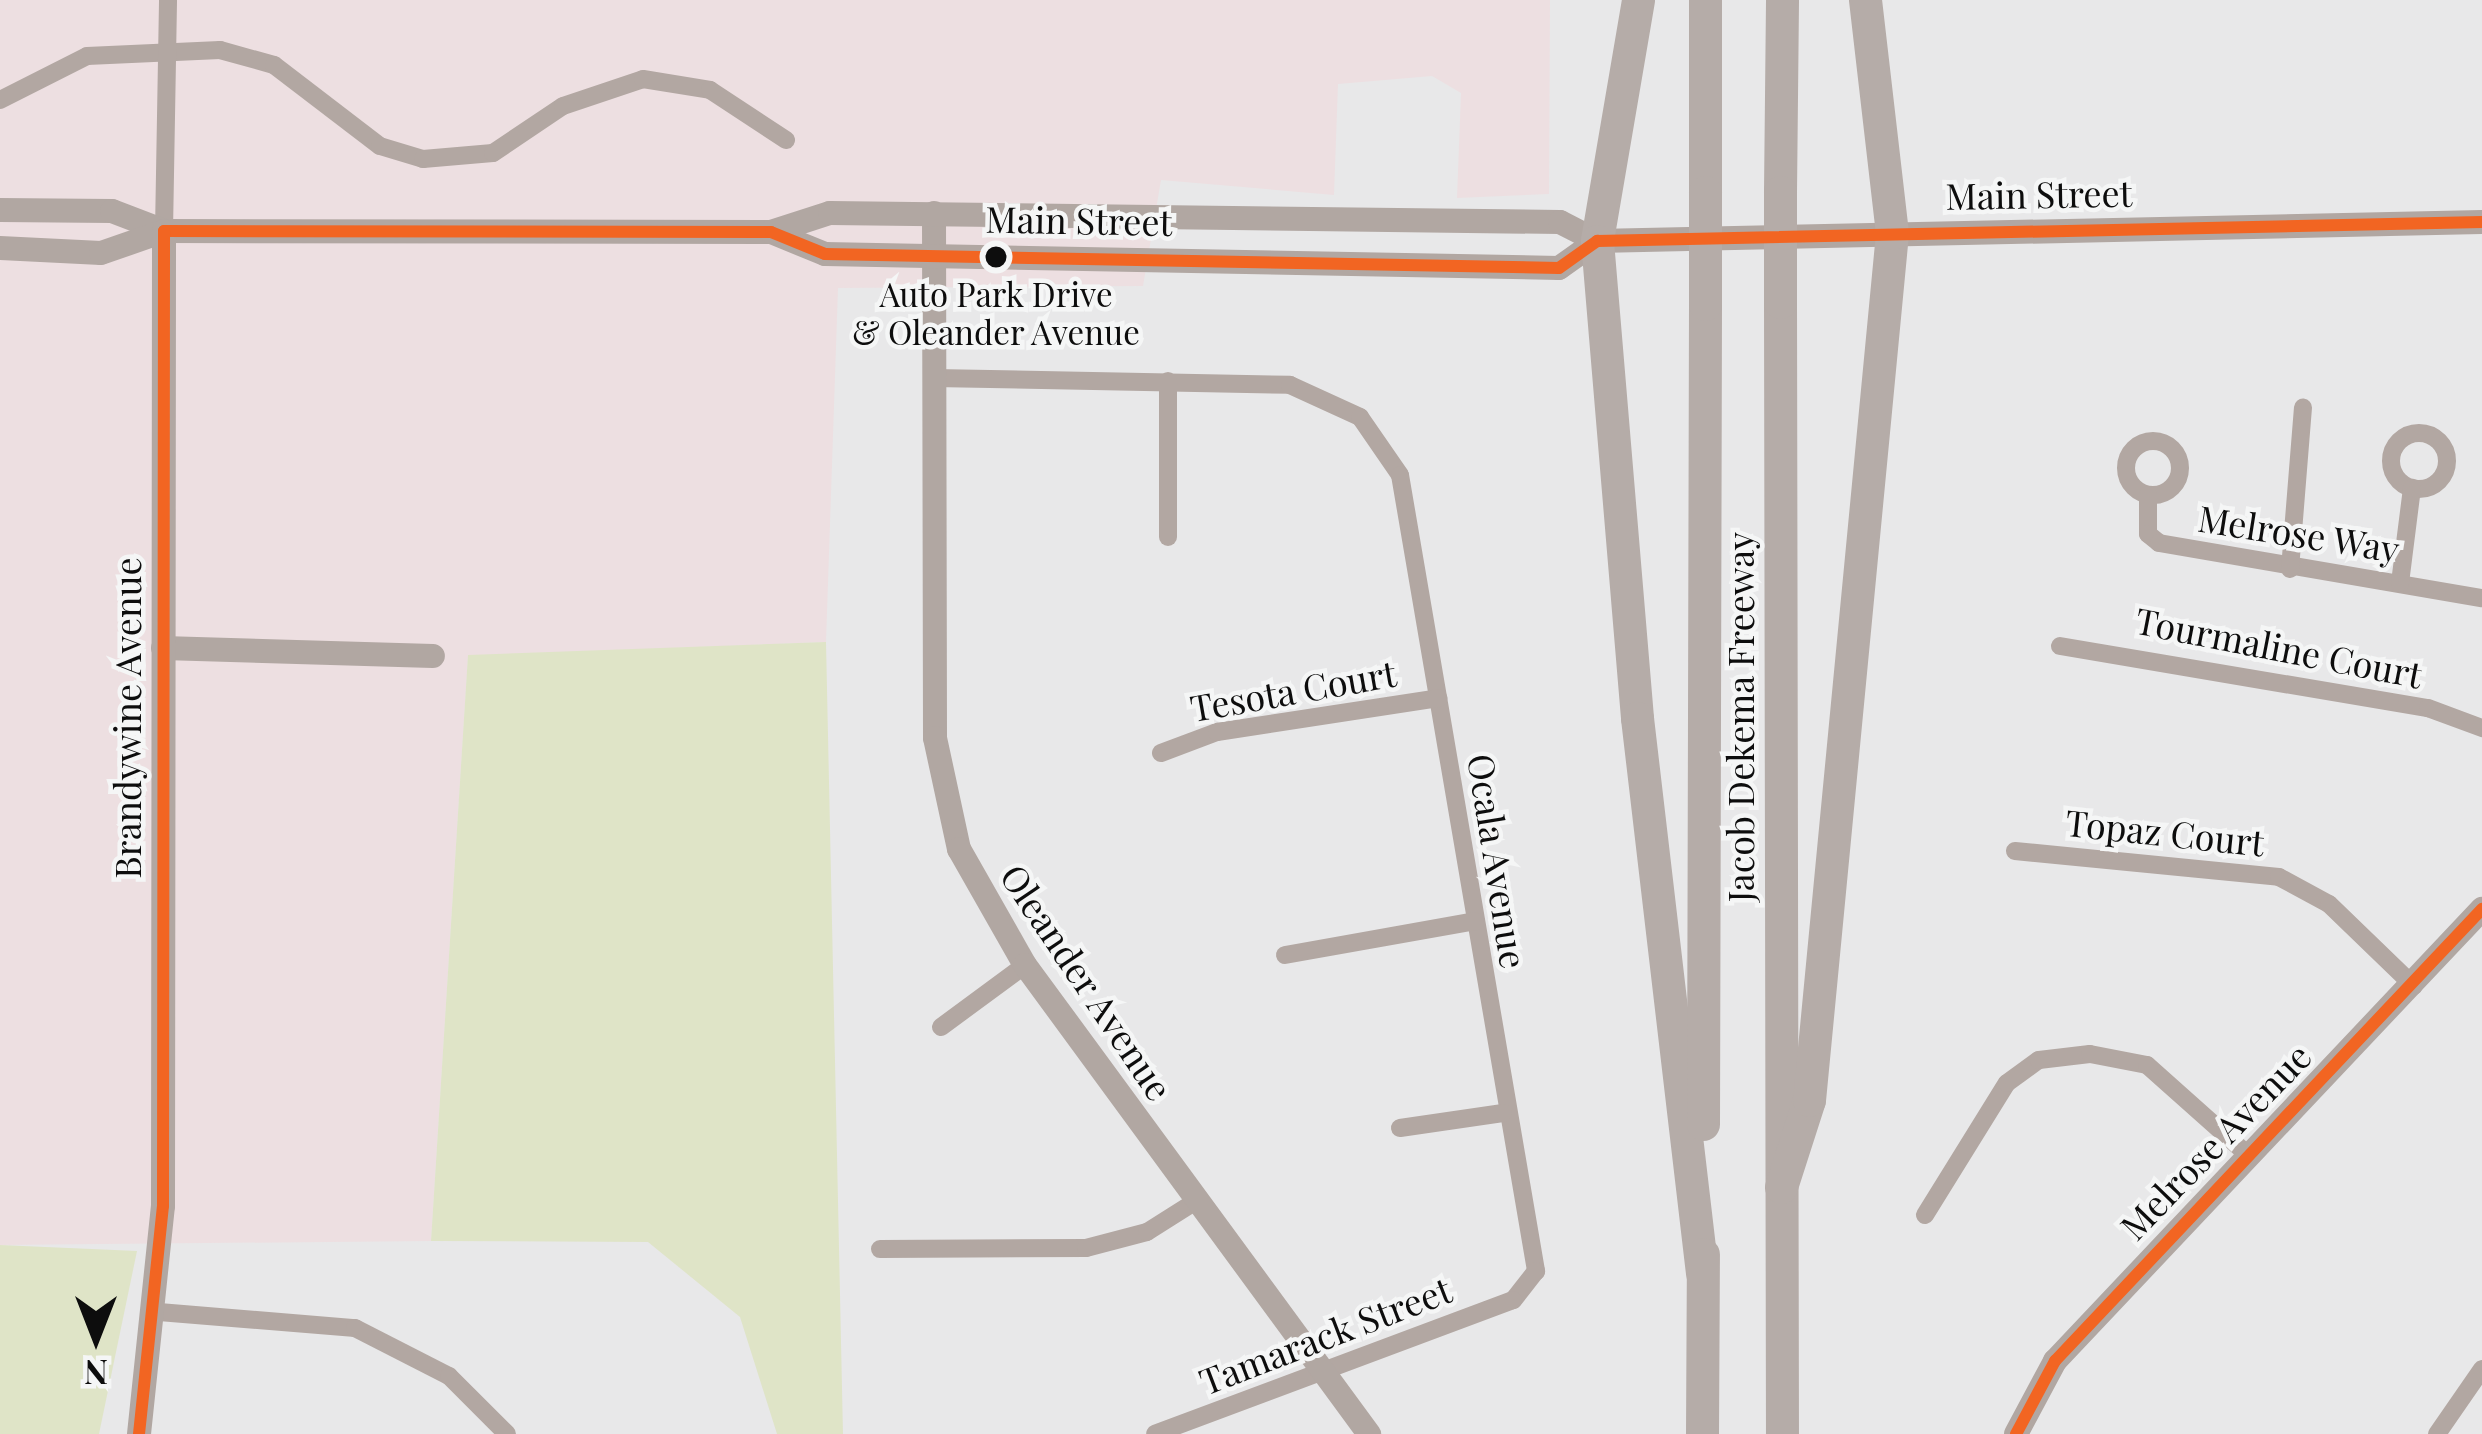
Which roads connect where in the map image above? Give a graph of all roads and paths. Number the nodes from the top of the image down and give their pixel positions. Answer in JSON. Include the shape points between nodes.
{"nodes":[{"id":1,"x":168,"y":0,"type":"edge"},
{"id":2,"x":1638,"y":0,"type":"edge"},
{"id":3,"x":1706,"y":0,"type":"edge"},
{"id":4,"x":1782,"y":0,"type":"edge"},
{"id":5,"x":1865,"y":0,"type":"edge"},
{"id":6,"x":169,"y":49,"type":"junction"},
{"id":7,"x":0,"y":100,"type":"edge"},
{"id":8,"x":786,"y":140,"type":"dead end"},
{"id":9,"x":0,"y":210,"type":"edge"},
{"id":10,"x":1146,"y":211,"type":"junction"},
{"id":11,"x":934,"y":213,"type":"junction"},
{"id":12,"x":2482,"y":222,"type":"edge"},
{"id":13,"x":164,"y":231,"type":"junction"},
{"id":14,"x":771,"y":232,"type":"junction"},
{"id":15,"x":1892,"y":233,"type":"junction"},
{"id":16,"x":1598,"y":241,"type":"junction"},
{"id":17,"x":0,"y":248,"type":"edge"},
{"id":18,"x":934,"y":254,"type":"junction"},
{"id":19,"x":1143,"y":257,"type":"junction"},
{"id":20,"x":934,"y":377,"type":"junction"},
{"id":21,"x":1168,"y":381,"type":"junction"},
{"id":22,"x":2303,"y":408,"type":"dead end"},
{"id":23,"x":2412,"y":488,"type":"dead end"},
{"id":24,"x":2147,"y":495,"type":"dead end"},
{"id":25,"x":1168,"y":537,"type":"dead end"},
{"id":26,"x":2290,"y":569,"type":"junction"},
{"id":27,"x":2400,"y":583,"type":"junction"},
{"id":28,"x":2482,"y":598,"type":"edge"},
{"id":29,"x":2060,"y":646,"type":"dead end"},
{"id":30,"x":164,"y":648,"type":"junction"},
{"id":31,"x":433,"y":656,"type":"dead end"},
{"id":32,"x":1438,"y":698,"type":"junction"},
{"id":33,"x":2482,"y":728,"type":"edge"},
{"id":34,"x":1161,"y":753,"type":"dead end"},
{"id":35,"x":2015,"y":851,"type":"dead end"},
{"id":36,"x":2482,"y":909,"type":"edge"},
{"id":37,"x":1475,"y":921,"type":"junction"},
{"id":38,"x":1285,"y":955,"type":"dead end"},
{"id":39,"x":1025,"y":965,"type":"junction"},
{"id":40,"x":2414,"y":986,"type":"junction"},
{"id":41,"x":941,"y":1027,"type":"dead end"},
{"id":42,"x":1503,"y":1113,"type":"junction"},
{"id":43,"x":1400,"y":1128,"type":"dead end"},
{"id":44,"x":2249,"y":1156,"type":"junction"},
{"id":45,"x":1781,"y":1187,"type":"junction"},
{"id":46,"x":1196,"y":1202,"type":"junction"},
{"id":47,"x":1925,"y":1216,"type":"dead end"},
{"id":48,"x":880,"y":1249,"type":"dead end"},
{"id":49,"x":1702,"y":1273,"type":"junction"},
{"id":50,"x":1513,"y":1300,"type":"joint"},
{"id":51,"x":159,"y":1312,"type":"junction"},
{"id":52,"x":1320,"y":1369,"type":"junction"},
{"id":53,"x":2482,"y":1369,"type":"edge"},
{"id":54,"x":1159,"y":1433,"type":"edge"},
{"id":55,"x":139,"y":1434,"type":"edge"},
{"id":56,"x":507,"y":1434,"type":"edge"},
{"id":57,"x":1369,"y":1434,"type":"edge"},
{"id":58,"x":1702,"y":1434,"type":"edge"},
{"id":59,"x":1782,"y":1434,"type":"edge"},
{"id":60,"x":2016,"y":1434,"type":"edge"},
{"id":61,"x":2437,"y":1434,"type":"edge"}],
"edges":[{"from":1,"to":6,"type":"street","name":"Brandywine Avenue"},
{"from":2,"to":16,"type":"highway"},
{"from":3,"to":49,"type":"highway","name":"Jacob Dekema Freeway","bridge":true},
{"from":4,"to":45,"type":"highway","name":"Jacob Dekema Freeway","bridge":true},
{"from":5,"to":15,"type":"highway"},
{"from":6,"to":7,"type":"street","via":[[87,56]]},
{"from":6,"to":8,"type":"street","via":[[274,65],[380,146],[423,159],[493,153],[563,106],[644,79],[710,90]]},
{"from":6,"to":13,"type":"street","name":"Brandywine Avenue"},
{"from":9,"to":13,"type":"main road","name":"Main Street","via":[[112,211]]},
{"from":10,"to":11,"type":"main road","name":"Main Street"},
{"from":10,"to":16,"type":"main road","name":"Main Street","via":[[1560,222]]},
{"from":10,"to":19,"type":"main road"},
{"from":11,"to":14,"type":"main road","name":"Main Street","via":[[830,213]]},
{"from":11,"to":18,"type":"main road","name":"Oleander Avenue"},
{"from":12,"to":15,"type":"main road","name":"Main Street"},
{"from":13,"to":14,"type":"main road","name":"Main Street"},
{"from":13,"to":17,"type":"main road","name":"Main Street","via":[[100,253]]},
{"from":13,"to":30,"type":"main road","name":"Brandywine Avenue"},
{"from":14,"to":18,"type":"main road","name":"Main Street","via":[[825,254]]},
{"from":15,"to":16,"type":"main road","name":"Main Street"},
{"from":15,"to":45,"type":"highway","via":[[1809,1100]]},
{"from":16,"to":19,"type":"main road","name":"Main Street","via":[[1559,268]]},
{"from":16,"to":49,"type":"highway","via":[[1636,718]]},
{"from":18,"to":19,"type":"main road","name":"Main Street"},
{"from":18,"to":20,"type":"main road","name":"Oleander Avenue"},
{"from":20,"to":21,"type":"street"},
{"from":20,"to":39,"type":"main road","name":"Oleander Avenue","via":[[939,776],[974,883]]},
{"from":21,"to":25,"type":"street"},
{"from":21,"to":32,"type":"street","name":"Ocala Avenue","via":[[1290,385],[1372,429],[1400,476]]},
{"from":22,"to":26,"type":"street"},
{"from":23,"to":27,"type":"street"},
{"from":24,"to":26,"type":"street","name":"Melrose Way","via":[[2147,534],[2159,543]]},
{"from":26,"to":27,"type":"street","name":"Melrose Way"},
{"from":27,"to":28,"type":"street","name":"Melrose Way"},
{"from":29,"to":33,"type":"street","name":"Tourmaline Court","via":[[2428,708]]},
{"from":30,"to":31,"type":"main road"},
{"from":30,"to":51,"type":"main road","name":"Brandywine Avenue"},
{"from":32,"to":34,"type":"street","name":"Tesota Court","via":[[1217,732]]},
{"from":32,"to":37,"type":"street","name":"Ocala Avenue"},
{"from":35,"to":40,"type":"street","name":"Topaz Court","via":[[2279,877],[2329,904]]},
{"from":36,"to":40,"type":"main road","name":"Melrose Avenue"},
{"from":37,"to":38,"type":"street"},
{"from":37,"to":42,"type":"street","name":"Ocala Avenue"},
{"from":39,"to":41,"type":"street"},
{"from":39,"to":46,"type":"main road","name":"Oleander Avenue"},
{"from":40,"to":44,"type":"main road","name":"Melrose Avenue"},
{"from":42,"to":43,"type":"street"},
{"from":42,"to":50,"type":"street","name":"Ocala Avenue","via":[[1536,1271]]},
{"from":44,"to":47,"type":"street","via":[[2167,1075],[2090,1054],[2039,1060],[2007,1083]]},
{"from":44,"to":60,"type":"main road","name":"Melrose Avenue","via":[[2055,1360]]},
{"from":45,"to":59,"type":"highway","name":"Jacob Dekema Freeway"},
{"from":46,"to":48,"type":"street","via":[[1148,1232],[1086,1248]]},
{"from":46,"to":52,"type":"main road","name":"Oleander Avenue"},
{"from":49,"to":58,"type":"highway","name":"Jacob Dekema Freeway"},
{"from":50,"to":52,"type":"street","name":"Tamarack Street"},
{"from":51,"to":55,"type":"main road","name":"Brandywine Avenue"},
{"from":51,"to":56,"type":"street","via":[[355,1328],[449,1376]]},
{"from":52,"to":54,"type":"street","name":"Tamarack Street"},
{"from":52,"to":57,"type":"main road","name":"Oleander Avenue"},
{"from":53,"to":61,"type":"street"}]}
